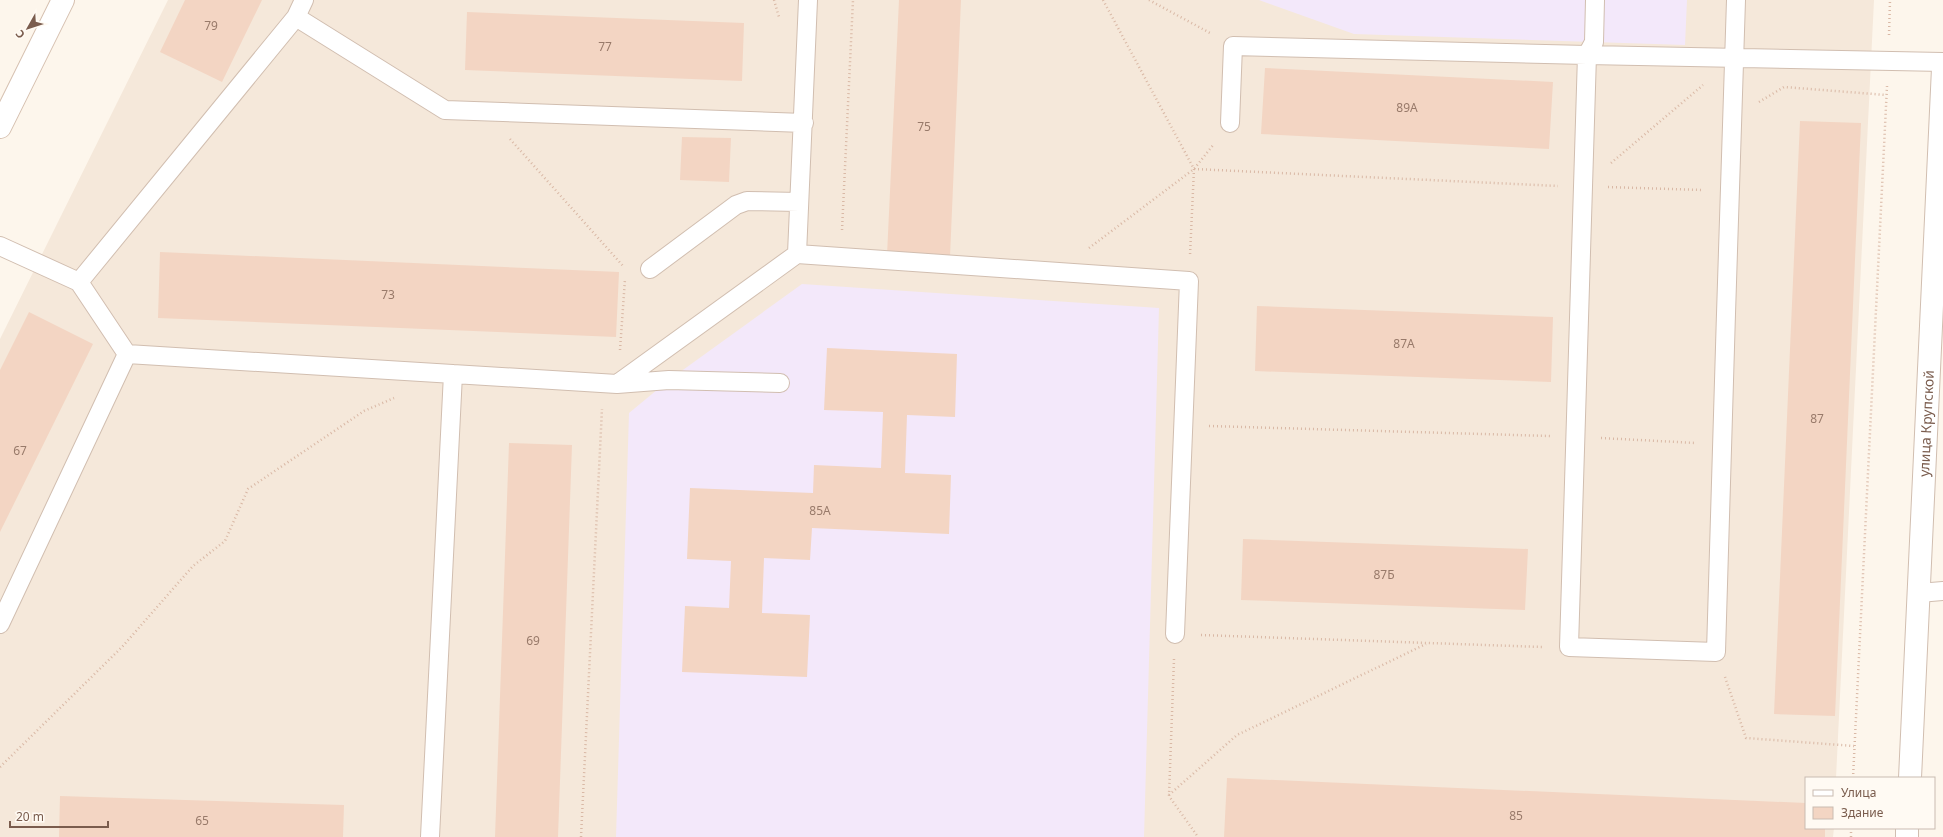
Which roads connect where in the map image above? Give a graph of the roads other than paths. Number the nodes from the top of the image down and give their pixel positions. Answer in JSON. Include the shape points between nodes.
{"nodes":[{"id":1,"x":63,"y":0,"type":"edge"},
{"id":2,"x":304,"y":0,"type":"edge"},
{"id":3,"x":808,"y":0,"type":"edge"},
{"id":4,"x":1595,"y":0,"type":"edge"},
{"id":5,"x":1736,"y":0,"type":"edge"},
{"id":6,"x":296,"y":17,"type":"junction"},
{"id":7,"x":1587,"y":55,"type":"junction"},
{"id":8,"x":1734,"y":58,"type":"junction"},
{"id":9,"x":1943,"y":62,"type":"edge"},
{"id":10,"x":1943,"y":68,"type":"edge"},
{"id":11,"x":804,"y":123,"type":"junction"},
{"id":12,"x":1230,"y":123,"type":"road end"},
{"id":13,"x":0,"y":128,"type":"edge"},
{"id":14,"x":800,"y":202,"type":"junction"},
{"id":15,"x":0,"y":246,"type":"edge"},
{"id":16,"x":1939,"y":246,"type":"edge"},
{"id":17,"x":797,"y":254,"type":"junction"},
{"id":18,"x":650,"y":269,"type":"dead end"},
{"id":19,"x":79,"y":282,"type":"junction"},
{"id":20,"x":127,"y":354,"type":"junction"},
{"id":21,"x":453,"y":374,"type":"junction"},
{"id":22,"x":610,"y":383,"type":"junction"},
{"id":23,"x":780,"y":383,"type":"dead end"},
{"id":24,"x":1919,"y":592,"type":"junction"},
{"id":25,"x":1943,"y":592,"type":"edge"},
{"id":26,"x":0,"y":624,"type":"edge"},
{"id":27,"x":1175,"y":634,"type":"road end"},
{"id":28,"x":1910,"y":777,"type":"edge"},
{"id":29,"x":430,"y":837,"type":"edge"}],
"edges":[{"from":1,"to":13,"type":"street"},
{"from":2,"to":6,"type":"lane"},
{"from":3,"to":11,"type":"lane"},
{"from":4,"to":7,"type":"lane","via":[[1594,42]]},
{"from":5,"to":8,"type":"lane"},
{"from":6,"to":11,"type":"lane","via":[[445,110]]},
{"from":6,"to":19,"type":"lane"},
{"from":7,"to":8,"type":"lane"},
{"from":7,"to":8,"type":"lane","via":[[1569,647],[1716,652]]},
{"from":7,"to":12,"type":"lane","via":[[1233,46]]},
{"from":8,"to":9,"type":"lane"},
{"from":10,"to":16,"type":"street","name":"улица Крупской"},
{"from":11,"to":14,"type":"lane"},
{"from":14,"to":17,"type":"lane"},
{"from":14,"to":18,"type":"lane","via":[[747,201],[736,205]]},
{"from":15,"to":19,"type":"lane"},
{"from":16,"to":24,"type":"street","name":"улица Крупской"},
{"from":17,"to":22,"type":"lane"},
{"from":17,"to":27,"type":"lane","via":[[1188,281]]},
{"from":19,"to":20,"type":"lane"},
{"from":20,"to":21,"type":"lane"},
{"from":20,"to":26,"type":"lane"},
{"from":21,"to":22,"type":"lane"},
{"from":21,"to":29,"type":"lane"},
{"from":22,"to":23,"type":"lane","via":[[669,380]]},
{"from":24,"to":25,"type":"lane"},
{"from":24,"to":28,"type":"street","name":"улица Крупской"}]}
